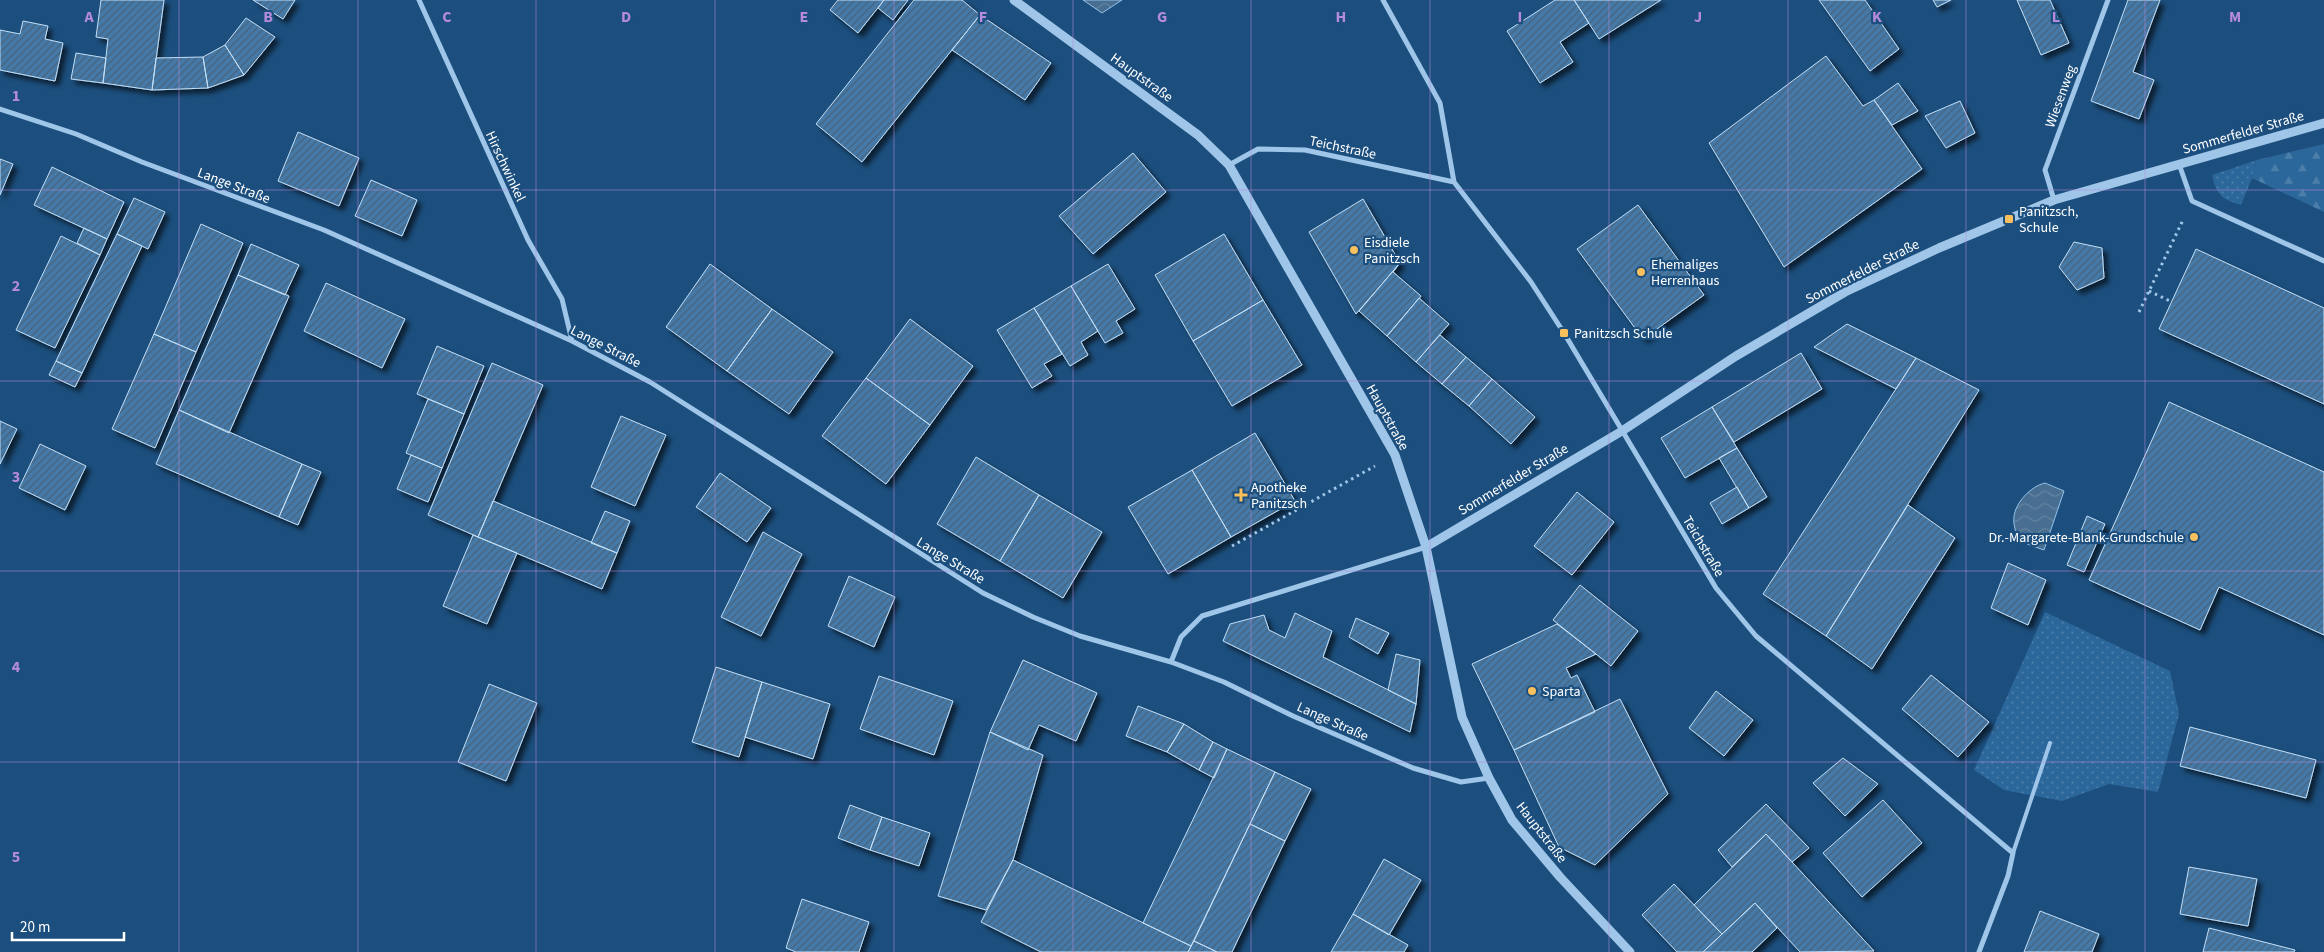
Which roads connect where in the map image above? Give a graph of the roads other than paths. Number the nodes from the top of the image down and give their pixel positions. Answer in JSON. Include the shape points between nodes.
{"nodes":[{"id":1,"x":419,"y":0,"type":"edge"},
{"id":2,"x":1014,"y":0,"type":"edge"},
{"id":3,"x":1383,"y":0,"type":"edge"},
{"id":4,"x":2108,"y":0,"type":"edge"},
{"id":5,"x":0,"y":108,"type":"edge"},
{"id":6,"x":2324,"y":123,"type":"edge"},
{"id":7,"x":2179,"y":164,"type":"junction"},
{"id":8,"x":1229,"y":165,"type":"junction"},
{"id":9,"x":1454,"y":182,"type":"junction"},
{"id":10,"x":2054,"y":200,"type":"junction"},
{"id":11,"x":2324,"y":261,"type":"edge"},
{"id":12,"x":572,"y":341,"type":"junction"},
{"id":13,"x":1622,"y":431,"type":"junction"},
{"id":14,"x":1426,"y":547,"type":"junction"},
{"id":15,"x":1172,"y":662,"type":"junction"},
{"id":16,"x":2050,"y":743,"type":"dead end"},
{"id":17,"x":1489,"y":778,"type":"junction"},
{"id":18,"x":2013,"y":853,"type":"junction"},
{"id":19,"x":1630,"y":952,"type":"edge"},
{"id":20,"x":1979,"y":952,"type":"edge"}],
"edges":[{"from":1,"to":12,"type":"street","name":"Hirschwinkel","via":[[528,240],[562,299]]},
{"from":2,"to":8,"type":"street","name":"Hauptstraße","via":[[1198,135]]},
{"from":3,"to":9,"type":"street","name":"Teichstraße","via":[[1440,103]]},
{"from":4,"to":10,"type":"street","name":"Wiesenweg","via":[[2045,170]]},
{"from":5,"to":12,"type":"street","name":"Lange Straße","via":[[324,230]]},
{"from":6,"to":7,"type":"street","name":"Sommerfelder Straße"},
{"from":7,"to":10,"type":"street","name":"Sommerfelder Straße"},
{"from":7,"to":11,"type":"street","via":[[2192,201]]},
{"from":8,"to":9,"type":"street","name":"Teichstraße","via":[[1258,150],[1305,150]]},
{"from":8,"to":14,"type":"street","name":"Hauptstraße","via":[[1395,454]]},
{"from":9,"to":13,"type":"street","name":"Teichstraße","via":[[1531,282]]},
{"from":10,"to":13,"type":"street","name":"Sommerfelder Straße","via":[[1845,292],[1736,356]]},
{"from":12,"to":15,"type":"street","name":"Lange Straße","via":[[650,382],[983,593],[1080,636]]},
{"from":13,"to":14,"type":"street","name":"Sommerfelder Straße"},
{"from":13,"to":18,"type":"street","name":"Teichstraße","via":[[1716,588],[1756,636]]},
{"from":14,"to":15,"type":"street","via":[[1202,616],[1181,637]]},
{"from":14,"to":17,"type":"street","name":"Hauptstraße","via":[[1462,717]]},
{"from":15,"to":17,"type":"street","name":"Lange Straße","via":[[1224,682],[1293,716],[1414,768],[1461,782]]},
{"from":16,"to":18,"type":"lane"},
{"from":17,"to":19,"type":"street","name":"Hauptstraße","via":[[1512,820]]},
{"from":18,"to":20,"type":"street","via":[[2008,876]]}]}
